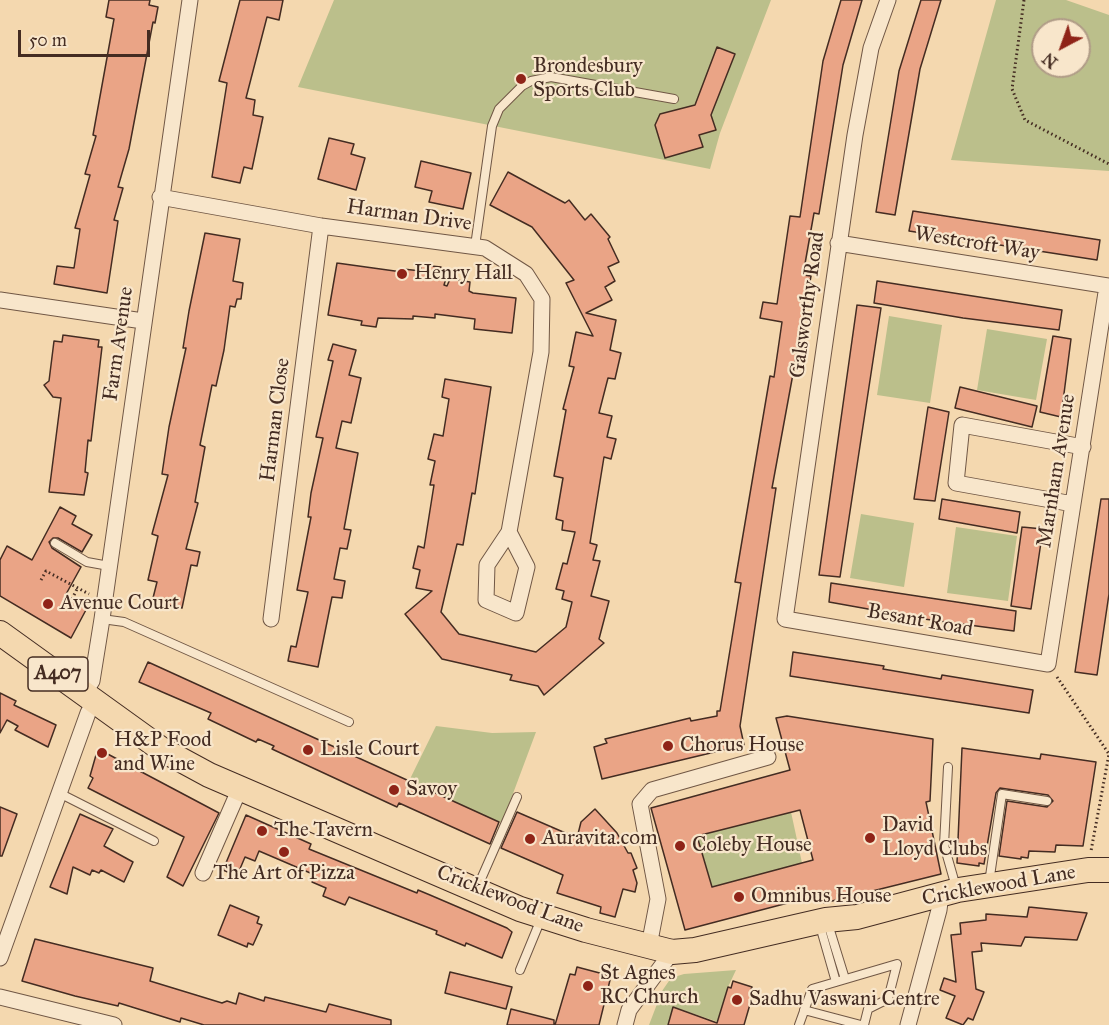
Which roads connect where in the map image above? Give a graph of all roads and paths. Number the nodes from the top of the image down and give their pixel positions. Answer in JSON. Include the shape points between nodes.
{"nodes":[{"id":1,"x":190,"y":0,"type":"edge"},
{"id":2,"x":888,"y":0,"type":"edge"},
{"id":3,"x":1024,"y":0,"type":"edge"},
{"id":4,"x":674,"y":99,"type":"dead end"},
{"id":5,"x":1109,"y":164,"type":"edge"},
{"id":6,"x":160,"y":196,"type":"junction"},
{"id":7,"x":321,"y":226,"type":"junction"},
{"id":8,"x":838,"y":243,"type":"junction"},
{"id":9,"x":475,"y":246,"type":"junction"},
{"id":10,"x":1108,"y":286,"type":"edge"},
{"id":11,"x":0,"y":300,"type":"edge"},
{"id":12,"x":143,"y":321,"type":"junction"},
{"id":13,"x":1083,"y":447,"type":"junction"},
{"id":14,"x":1073,"y":504,"type":"junction"},
{"id":15,"x":509,"y":532,"type":"junction"},
{"id":16,"x":55,"y":543,"type":"dead end"},
{"id":17,"x":109,"y":566,"type":"junction"},
{"id":18,"x":41,"y":580,"type":"dead end"},
{"id":19,"x":77,"y":589,"type":"junction"},
{"id":20,"x":72,"y":599,"type":"dead end"},
{"id":21,"x":104,"y":601,"type":"junction"},
{"id":22,"x":102,"y":619,"type":"junction"},
{"id":23,"x":271,"y":619,"type":"dead end"},
{"id":24,"x":785,"y":619,"type":"joint"},
{"id":25,"x":0,"y":633,"type":"edge"},
{"id":26,"x":1048,"y":664,"type":"junction"},
{"id":27,"x":90,"y":696,"type":"junction"},
{"id":28,"x":349,"y":722,"type":"dead end"},
{"id":29,"x":768,"y":757,"type":"dead end"},
{"id":30,"x":948,"y":767,"type":"dead end"},
{"id":31,"x":240,"y":788,"type":"junction"},
{"id":32,"x":59,"y":793,"type":"junction"},
{"id":33,"x":518,"y":797,"type":"dead end"},
{"id":34,"x":1047,"y":801,"type":"dead end"},
{"id":35,"x":154,"y":842,"type":"dead end"},
{"id":36,"x":1098,"y":870,"type":"edge"},
{"id":37,"x":203,"y":873,"type":"dead end"},
{"id":38,"x":988,"y":887,"type":"junction"},
{"id":39,"x":476,"y":890,"type":"junction"},
{"id":40,"x":949,"y":892,"type":"junction"},
{"id":41,"x":542,"y":917,"type":"junction"},
{"id":42,"x":823,"y":921,"type":"junction"},
{"id":43,"x":661,"y":949,"type":"junction"},
{"id":44,"x":0,"y":958,"type":"edge"},
{"id":45,"x":520,"y":970,"type":"dead end"},
{"id":46,"x":845,"y":979,"type":"junction"},
{"id":47,"x":836,"y":982,"type":"junction"},
{"id":48,"x":0,"y":997,"type":"edge"},
{"id":49,"x":804,"y":1010,"type":"junction"},
{"id":50,"x":114,"y":1025,"type":"edge"},
{"id":51,"x":625,"y":1025,"type":"edge"},
{"id":52,"x":799,"y":1025,"type":"edge"},
{"id":53,"x":862,"y":1025,"type":"edge"},
{"id":54,"x":908,"y":1025,"type":"edge"}],
"edges":[{"from":1,"to":6,"type":"street","name":"Farm Avenue"},
{"from":2,"to":8,"type":"street","name":"Galsworthy Road","via":[[872,48]]},
{"from":3,"to":5,"type":"path","via":[[1012,89],[1025,120]]},
{"from":4,"to":9,"type":"lane","via":[[551,77],[522,86],[499,109],[492,126]]},
{"from":6,"to":7,"type":"street","name":"Harman Drive"},
{"from":6,"to":12,"type":"street","name":"Farm Avenue"},
{"from":7,"to":9,"type":"street","name":"Harman Drive"},
{"from":7,"to":23,"type":"street","name":"Harman Close"},
{"from":8,"to":10,"type":"street","name":"Westcroft Way"},
{"from":8,"to":24,"type":"street","name":"Galsworthy Road"},
{"from":9,"to":15,"type":"street","name":"Harman Drive","via":[[485,248],[526,274],[542,299],[542,351]]},
{"from":10,"to":13,"type":"street","name":"Marnham Avenue"},
{"from":11,"to":12,"type":"street"},
{"from":12,"to":17,"type":"street","name":"Farm Avenue"},
{"from":13,"to":14,"type":"street","name":"Marnham Avenue"},
{"from":13,"to":14,"type":"street","via":[[962,425],[956,483]]},
{"from":14,"to":26,"type":"street","name":"Marnham Avenue"},
{"from":15,"to":15,"type":"street","name":"Harman Drive","via":[[527,567],[516,613],[486,600],[487,565]]},
{"from":16,"to":17,"type":"lane","via":[[87,562]]},
{"from":17,"to":21,"type":"street","name":"Farm Avenue"},
{"from":18,"to":19,"type":"path","via":[[46,571]]},
{"from":19,"to":20,"type":"path"},
{"from":19,"to":21,"type":"path"},
{"from":21,"to":22,"type":"street","name":"Farm Avenue"},
{"from":22,"to":27,"type":"street","name":"Farm Avenue"},
{"from":22,"to":28,"type":"lane","via":[[124,622]]},
{"from":24,"to":26,"type":"street","name":"Besant Road"},
{"from":25,"to":27,"type":"main road","name":"Cricklewood Lane","number":"A407"},
{"from":26,"to":36,"type":"path","via":[[1109,754]]},
{"from":27,"to":31,"type":"main road","name":"Cricklewood Lane","number":"A407","via":[[172,755]]},
{"from":27,"to":32,"type":"street","name":"Farm Avenue","via":[[88,713]]},
{"from":29,"to":43,"type":"street","via":[[652,790],[640,804],[658,899]]},
{"from":30,"to":40,"type":"lane","via":[[944,845]]},
{"from":31,"to":37,"type":"street"},
{"from":31,"to":39,"type":"main road","name":"Cricklewood Lane","number":"A407"},
{"from":32,"to":35,"type":"lane"},
{"from":32,"to":44,"type":"street","name":"Farm Avenue"},
{"from":33,"to":39,"type":"lane"},
{"from":34,"to":38,"type":"lane","via":[[1002,794]]},
{"from":36,"to":38,"type":"main road","name":"Cricklewood Lane","number":"A407"},
{"from":38,"to":40,"type":"main road","name":"Cricklewood Lane","number":"A407"},
{"from":39,"to":41,"type":"main road","name":"Cricklewood Lane","number":"A407"},
{"from":40,"to":42,"type":"main road","name":"Cricklewood Lane","number":"A407","via":[[857,917]]},
{"from":40,"to":54,"type":"street","via":[[938,913]]},
{"from":41,"to":43,"type":"main road","name":"Cricklewood Lane","number":"A407"},
{"from":41,"to":45,"type":"lane"},
{"from":42,"to":43,"type":"main road","name":"Cricklewood Lane","number":"A407","via":[[695,950]]},
{"from":42,"to":46,"type":"lane"},
{"from":42,"to":47,"type":"lane"},
{"from":43,"to":51,"type":"street"},
{"from":46,"to":47,"type":"lane"},
{"from":46,"to":53,"type":"lane","via":[[897,964],[888,999],[868,1009]]},
{"from":47,"to":49,"type":"lane","via":[[812,989]]},
{"from":48,"to":50,"type":"street"},
{"from":49,"to":52,"type":"lane"},
{"from":49,"to":53,"type":"lane"}]}
